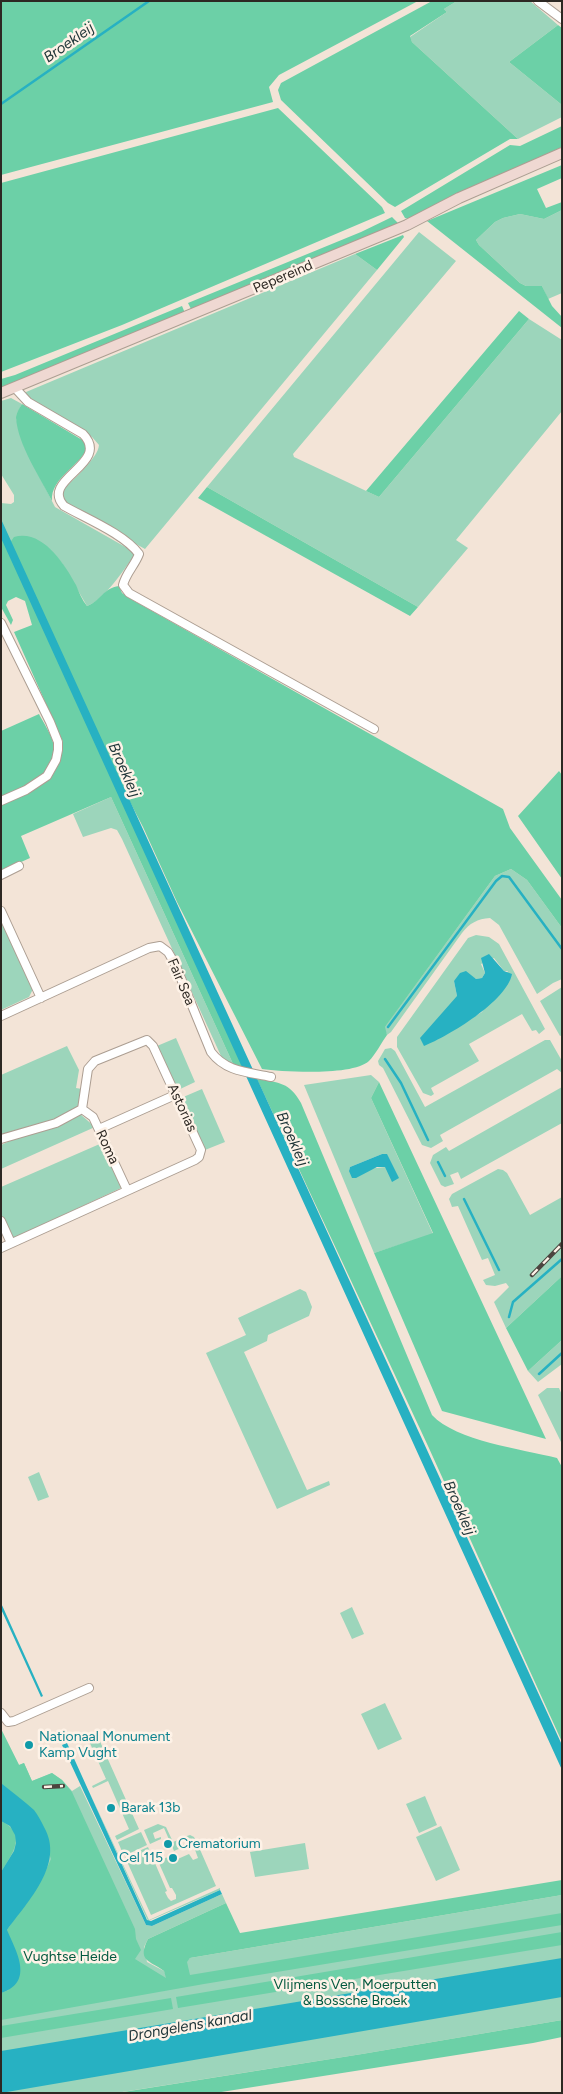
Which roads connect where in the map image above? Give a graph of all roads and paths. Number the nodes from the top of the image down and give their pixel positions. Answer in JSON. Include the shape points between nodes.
{"nodes":[{"id":1,"x":538,"y":1,"type":"edge"},
{"id":2,"x":562,"y":19,"type":"edge"},
{"id":3,"x":562,"y":153,"type":"edge"},
{"id":4,"x":15,"y":388,"type":"junction"},
{"id":5,"x":1,"y":393,"type":"edge"},
{"id":6,"x":1,"y":622,"type":"edge"},
{"id":7,"x":374,"y":729,"type":"dead end"},
{"id":8,"x":1,"y":801,"type":"edge"},
{"id":9,"x":19,"y":866,"type":"dead end"},
{"id":10,"x":1,"y":875,"type":"edge"},
{"id":11,"x":1,"y":912,"type":"edge"},
{"id":12,"x":41,"y":998,"type":"junction"},
{"id":13,"x":1,"y":1016,"type":"edge"},
{"id":14,"x":271,"y":1077,"type":"dead end"},
{"id":15,"x":175,"y":1095,"type":"junction"},
{"id":16,"x":82,"y":1109,"type":"junction"},
{"id":17,"x":99,"y":1129,"type":"junction"},
{"id":18,"x":1,"y":1139,"type":"edge"},
{"id":19,"x":127,"y":1190,"type":"junction"},
{"id":20,"x":1,"y":1221,"type":"edge"},
{"id":21,"x":12,"y":1243,"type":"junction"},
{"id":22,"x":1,"y":1248,"type":"edge"},
{"id":23,"x":89,"y":1688,"type":"dead end"},
{"id":24,"x":1,"y":1713,"type":"edge"}],
"edges":[{"from":1,"to":2,"type":"street"},
{"from":3,"to":4,"type":"main road","name":"Pepereind","via":[[459,198],[407,225]]},
{"from":4,"to":5,"type":"main road","name":"Pepereind"},
{"from":4,"to":7,"type":"street","via":[[28,402],[88,439],[91,449],[87,459],[61,486],[58,493],[60,501],[134,547],[139,554],[137,562],[123,585],[128,593]]},
{"from":6,"to":8,"type":"street","via":[[58,742],[51,769],[38,783]]},
{"from":9,"to":10,"type":"street"},
{"from":11,"to":12,"type":"street"},
{"from":12,"to":13,"type":"street"},
{"from":12,"to":14,"type":"street","name":"Fair Sea","via":[[149,948],[160,946],[175,964],[210,1052],[222,1064]]},
{"from":15,"to":16,"type":"street","name":"Astorias","via":[[153,1046],[147,1040],[94,1061]]},
{"from":15,"to":17,"type":"street"},
{"from":15,"to":19,"type":"street","name":"Astorias","via":[[201,1150],[199,1157]]},
{"from":16,"to":17,"type":"street","name":"Roma","via":[[94,1117]]},
{"from":16,"to":18,"type":"street","via":[[56,1123]]},
{"from":17,"to":19,"type":"street","name":"Roma"},
{"from":19,"to":21,"type":"street","name":"Astorias"},
{"from":20,"to":21,"type":"street"},
{"from":21,"to":22,"type":"street","name":"Astorias"},
{"from":23,"to":24,"type":"street","via":[[14,1721],[8,1722]]}]}
